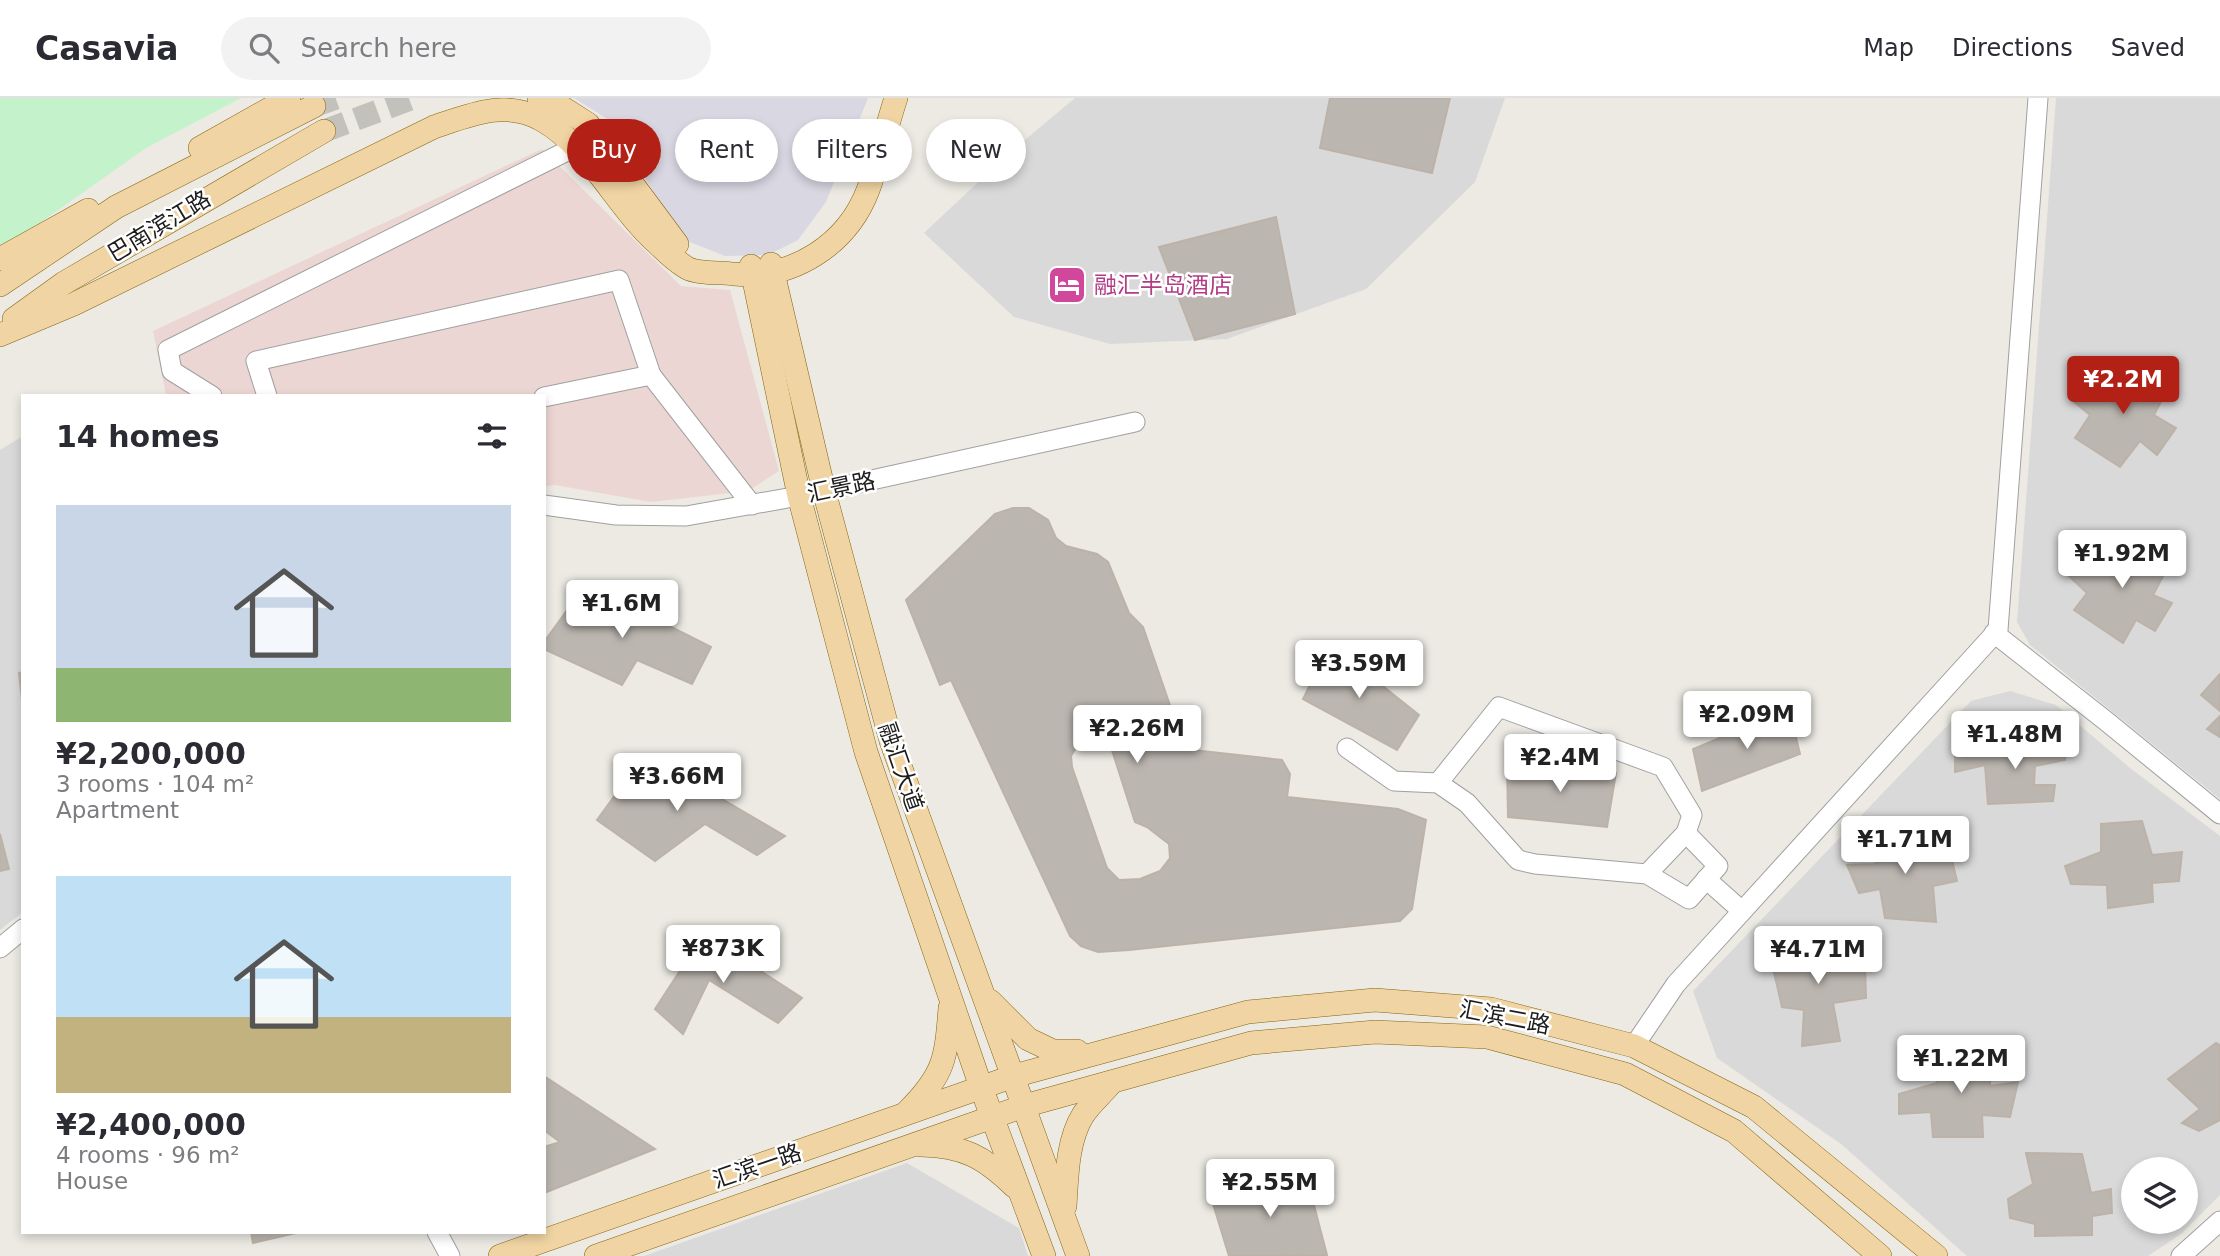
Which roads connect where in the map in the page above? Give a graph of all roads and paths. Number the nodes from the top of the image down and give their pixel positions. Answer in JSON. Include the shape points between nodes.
{"nodes":[{"id":1,"x":289,"y":98,"type":"tunnel mouth"},
{"id":2,"x":539,"y":98,"type":"edge"},
{"id":3,"x":884,"y":98,"type":"edge"},
{"id":4,"x":895,"y":98,"type":"edge"},
{"id":5,"x":2038,"y":98,"type":"edge"},
{"id":6,"x":314,"y":106,"type":"tunnel mouth"},
{"id":7,"x":324,"y":131,"type":"tunnel mouth"},
{"id":8,"x":567,"y":140,"type":"edge"},
{"id":9,"x":567,"y":151,"type":"edge"},
{"id":10,"x":605,"y":182,"type":"edge"},
{"id":11,"x":0,"y":259,"type":"edge"},
{"id":12,"x":762,"y":270,"type":"junction"},
{"id":13,"x":0,"y":285,"type":"edge"},
{"id":14,"x":0,"y":329,"type":"edge"},
{"id":15,"x":0,"y":335,"type":"edge"},
{"id":16,"x":651,"y":375,"type":"junction"},
{"id":17,"x":209,"y":394,"type":"edge"},
{"id":18,"x":266,"y":394,"type":"edge"},
{"id":19,"x":546,"y":397,"type":"edge"},
{"id":20,"x":1135,"y":422,"type":"dead end"},
{"id":21,"x":824,"y":491,"type":"junction"},
{"id":22,"x":799,"y":496,"type":"junction"},
{"id":23,"x":546,"y":505,"type":"edge"},
{"id":24,"x":752,"y":505,"type":"junction"},
{"id":25,"x":1994,"y":633,"type":"junction"},
{"id":26,"x":1347,"y":748,"type":"dead end"},
{"id":27,"x":1438,"y":783,"type":"junction"},
{"id":28,"x":2220,"y":814,"type":"edge"},
{"id":29,"x":1686,"y":833,"type":"junction"},
{"id":30,"x":1647,"y":874,"type":"junction"},
{"id":31,"x":1706,"y":879,"type":"junction"},
{"id":32,"x":1742,"y":911,"type":"junction"},
{"id":33,"x":21,"y":931,"type":"edge"},
{"id":34,"x":0,"y":948,"type":"edge"},
{"id":35,"x":981,"y":992,"type":"junction"},
{"id":36,"x":951,"y":998,"type":"junction"},
{"id":37,"x":1634,"y":1046,"type":"junction"},
{"id":38,"x":1094,"y":1052,"type":"junction"},
{"id":39,"x":1014,"y":1076,"type":"junction"},
{"id":40,"x":1112,"y":1082,"type":"junction"},
{"id":41,"x":981,"y":1087,"type":"junction"},
{"id":42,"x":1024,"y":1106,"type":"junction"},
{"id":43,"x":904,"y":1114,"type":"junction"},
{"id":44,"x":992,"y":1117,"type":"junction"},
{"id":45,"x":911,"y":1145,"type":"junction"},
{"id":46,"x":1019,"y":1191,"type":"junction"},
{"id":47,"x":1065,"y":1219,"type":"junction"},
{"id":48,"x":2220,"y":1221,"type":"edge"},
{"id":49,"x":438,"y":1234,"type":"edge"},
{"id":50,"x":450,"y":1256,"type":"edge"},
{"id":51,"x":500,"y":1256,"type":"edge"},
{"id":52,"x":596,"y":1256,"type":"edge"},
{"id":53,"x":1044,"y":1256,"type":"edge"},
{"id":54,"x":1078,"y":1256,"type":"edge"},
{"id":55,"x":1880,"y":1256,"type":"edge"},
{"id":56,"x":1936,"y":1256,"type":"edge"},
{"id":57,"x":2181,"y":1256,"type":"edge"}],
"edges":[{"from":1,"to":11,"type":"main road"},
{"from":2,"to":12,"type":"main road","via":[[588,124],[690,258]]},
{"from":3,"to":12,"type":"main road","via":[[861,184],[844,214],[803,252]]},
{"from":4,"to":12,"type":"main road","via":[[868,191],[853,218],[831,244],[807,260]]},
{"from":5,"to":25,"type":"street","via":[[1998,629]]},
{"from":6,"to":13,"type":"main road","name":"巴南滨江路","via":[[116,207]]},
{"from":7,"to":14,"type":"main road","name":"巴南滨江路","via":[[75,276]]},
{"from":8,"to":15,"type":"main road","via":[[542,120],[515,110],[487,110],[435,127],[74,304]]},
{"from":9,"to":17,"type":"street","via":[[168,350],[172,371]]},
{"from":10,"to":12,"type":"main road","via":[[656,243],[688,269]]},
{"from":12,"to":21,"type":"main road","name":"融汇大道"},
{"from":12,"to":22,"type":"main road","name":"融汇大道"},
{"from":16,"to":18,"type":"street","via":[[619,280],[256,360]]},
{"from":16,"to":19,"type":"street"},
{"from":16,"to":24,"type":"street"},
{"from":20,"to":21,"type":"street","name":"汇景路"},
{"from":21,"to":22,"type":"street","name":"汇景路"},
{"from":21,"to":35,"type":"main road","name":"融汇大道","via":[[891,741]]},
{"from":22,"to":24,"type":"street","name":"汇景路"},
{"from":22,"to":36,"type":"main road","name":"融汇大道","via":[[866,752]]},
{"from":23,"to":24,"type":"street","name":"汇景路","via":[[616,515],[686,516]]},
{"from":25,"to":28,"type":"street"},
{"from":25,"to":32,"type":"street"},
{"from":26,"to":27,"type":"street","via":[[1394,781]]},
{"from":27,"to":29,"type":"street","via":[[1499,707],[1663,767],[1692,815]]},
{"from":27,"to":30,"type":"street","via":[[1467,803],[1518,860]]},
{"from":29,"to":30,"type":"street"},
{"from":29,"to":31,"type":"street","via":[[1718,866]]},
{"from":30,"to":31,"type":"street","via":[[1689,899]]},
{"from":31,"to":32,"type":"street"},
{"from":32,"to":37,"type":"street","via":[[1676,984]]},
{"from":33,"to":34,"type":"street"},
{"from":35,"to":38,"type":"main road","via":[[1028,1039],[1053,1051]]},
{"from":35,"to":39,"type":"main road","name":"融汇大道"},
{"from":36,"to":41,"type":"main road","name":"融汇大道"},
{"from":36,"to":43,"type":"main road","via":[[943,1065],[929,1089]]},
{"from":37,"to":38,"type":"main road","name":"汇滨二路","via":[[1491,1009],[1375,1000],[1248,1012]]},
{"from":37,"to":56,"type":"main road","name":"汇滨二路","via":[[1754,1107]]},
{"from":38,"to":39,"type":"main road","name":"汇滨二路"},
{"from":39,"to":41,"type":"main road","name":"汇滨一路"},
{"from":39,"to":42,"type":"main road","name":"融汇大道"},
{"from":40,"to":42,"type":"main road","name":"汇滨二路"},
{"from":40,"to":47,"type":"main road","via":[[1083,1116],[1072,1143]]},
{"from":40,"to":55,"type":"main road","name":"汇滨二路","via":[[1251,1043],[1375,1032],[1487,1037],[1625,1073],[1734,1131]]},
{"from":41,"to":43,"type":"main road","name":"汇滨一路"},
{"from":41,"to":44,"type":"main road","name":"融汇大道"},
{"from":42,"to":44,"type":"main road","name":"汇滨一路"},
{"from":42,"to":47,"type":"main road","name":"融汇大道"},
{"from":43,"to":51,"type":"main road","name":"汇滨一路"},
{"from":44,"to":45,"type":"main road","name":"汇滨一路"},
{"from":44,"to":46,"type":"main road","name":"融汇大道"},
{"from":45,"to":46,"type":"main road","via":[[947,1146],[971,1153],[995,1167]]},
{"from":45,"to":52,"type":"main road","name":"汇滨一路"},
{"from":46,"to":53,"type":"main road","name":"融汇大道"},
{"from":47,"to":54,"type":"main road","name":"融汇大道"},
{"from":48,"to":57,"type":"street"},
{"from":49,"to":50,"type":"street"}]}
